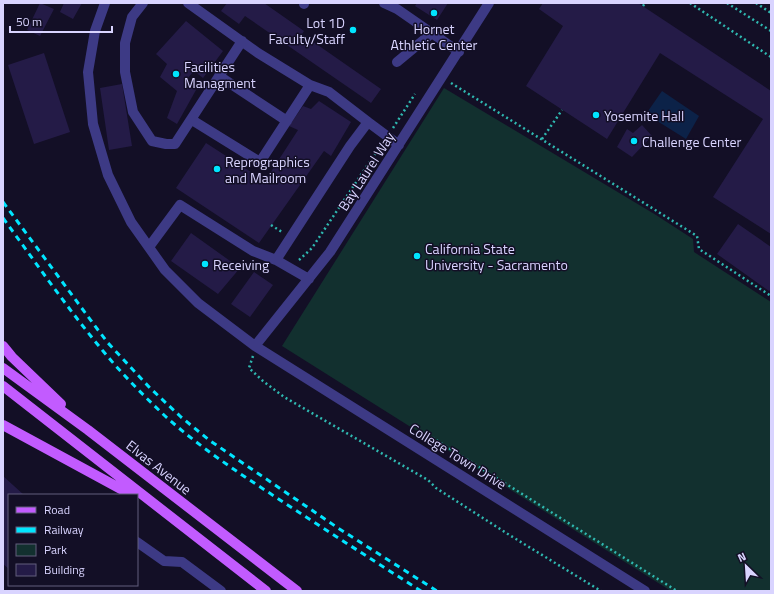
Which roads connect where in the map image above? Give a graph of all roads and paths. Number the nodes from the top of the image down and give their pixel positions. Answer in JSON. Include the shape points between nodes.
{"nodes":[{"id":1,"x":105,"y":3,"type":"edge"},
{"id":2,"x":143,"y":3,"type":"edge"},
{"id":3,"x":188,"y":3,"type":"edge"},
{"id":4,"x":384,"y":3,"type":"edge"},
{"id":5,"x":489,"y":3,"type":"edge"},
{"id":6,"x":690,"y":3,"type":"edge"},
{"id":7,"x":727,"y":3,"type":"edge"},
{"id":8,"x":756,"y":3,"type":"edge"},
{"id":9,"x":771,"y":13,"type":"edge"},
{"id":10,"x":771,"y":31,"type":"edge"},
{"id":11,"x":432,"y":33,"type":"junction"},
{"id":12,"x":242,"y":41,"type":"junction"},
{"id":13,"x":459,"y":52,"type":"junction"},
{"id":14,"x":771,"y":57,"type":"edge"},
{"id":15,"x":397,"y":62,"type":"dead end"},
{"id":16,"x":219,"y":76,"type":"junction"},
{"id":17,"x":442,"y":78,"type":"junction"},
{"id":18,"x":310,"y":85,"type":"junction"},
{"id":19,"x":417,"y":92,"type":"dead end"},
{"id":20,"x":562,"y":110,"type":"dead end"},
{"id":21,"x":192,"y":120,"type":"junction"},
{"id":22,"x":287,"y":121,"type":"junction"},
{"id":23,"x":368,"y":122,"type":"junction"},
{"id":24,"x":387,"y":136,"type":"junction"},
{"id":25,"x":542,"y":140,"type":"junction"},
{"id":26,"x":399,"y":145,"type":"junction"},
{"id":27,"x":271,"y":225,"type":"dead end"},
{"id":28,"x":284,"y":234,"type":"dead end"},
{"id":29,"x":308,"y":246,"type":"dead end"},
{"id":30,"x":149,"y":247,"type":"junction"},
{"id":31,"x":312,"y":248,"type":"junction"},
{"id":32,"x":276,"y":260,"type":"junction"},
{"id":33,"x":299,"y":260,"type":"dead end"},
{"id":34,"x":309,"y":279,"type":"junction"},
{"id":35,"x":771,"y":296,"type":"edge"},
{"id":36,"x":3,"y":346,"type":"edge"},
{"id":37,"x":255,"y":346,"type":"junction"},
{"id":38,"x":3,"y":368,"type":"edge"},
{"id":39,"x":3,"y":386,"type":"edge"},
{"id":40,"x":3,"y":424,"type":"edge"},
{"id":41,"x":88,"y":430,"type":"junction"},
{"id":42,"x":428,"y":435,"type":"dead end"},
{"id":43,"x":130,"y":494,"type":"edge"},
{"id":44,"x":138,"y":499,"type":"edge"},
{"id":45,"x":169,"y":515,"type":"junction"},
{"id":46,"x":138,"y":543,"type":"edge"},
{"id":47,"x":221,"y":591,"type":"edge"},
{"id":48,"x":266,"y":591,"type":"edge"},
{"id":49,"x":297,"y":591,"type":"edge"},
{"id":50,"x":601,"y":591,"type":"edge"},
{"id":51,"x":645,"y":591,"type":"edge"},
{"id":52,"x":677,"y":591,"type":"edge"}],
"edges":[{"from":1,"to":30,"type":"street","name":"College Town Drive","via":[[95,31],[88,72],[93,124],[108,175],[131,222]]},
{"from":2,"to":21,"type":"street","via":[[132,17],[125,43],[125,72],[133,112],[152,140],[166,144],[175,144]]},
{"from":3,"to":12,"type":"street"},
{"from":4,"to":11,"type":"street"},
{"from":5,"to":13,"type":"street","name":"Bay Laurel Way"},
{"from":6,"to":14,"type":"path"},
{"from":7,"to":10,"type":"path"},
{"from":8,"to":9,"type":"path"},
{"from":11,"to":13,"type":"street"},
{"from":11,"to":15,"type":"street"},
{"from":12,"to":16,"type":"street"},
{"from":12,"to":18,"type":"street"},
{"from":13,"to":17,"type":"street","name":"Bay Laurel Way"},
{"from":16,"to":21,"type":"street"},
{"from":16,"to":22,"type":"street"},
{"from":17,"to":25,"type":"path"},
{"from":17,"to":26,"type":"street","name":"Bay Laurel Way"},
{"from":18,"to":22,"type":"street"},
{"from":18,"to":23,"type":"street","via":[[329,92]]},
{"from":19,"to":24,"type":"path"},
{"from":20,"to":25,"type":"path"},
{"from":21,"to":22,"type":"street","via":[[260,162]]},
{"from":23,"to":24,"type":"street"},
{"from":23,"to":32,"type":"street"},
{"from":24,"to":26,"type":"street"},
{"from":24,"to":31,"type":"path"},
{"from":25,"to":35,"type":"path","via":[[697,236],[699,249]]},
{"from":26,"to":34,"type":"street","name":"Bay Laurel Way","via":[[330,252]]},
{"from":27,"to":28,"type":"path"},
{"from":29,"to":31,"type":"path"},
{"from":30,"to":32,"type":"street","via":[[180,205],[253,251]]},
{"from":30,"to":37,"type":"street","name":"College Town Drive","via":[[165,270],[198,303]]},
{"from":31,"to":33,"type":"path"},
{"from":32,"to":34,"type":"street"},
{"from":34,"to":37,"type":"street","name":"Bay Laurel Way"},
{"from":36,"to":41,"type":"main road"},
{"from":37,"to":50,"type":"path","via":[[249,368],[284,396],[421,475],[436,488]]},
{"from":37,"to":51,"type":"street","name":"College Town Drive"},
{"from":38,"to":41,"type":"main road","name":"Elvas Avenue"},
{"from":39,"to":45,"type":"main road"},
{"from":40,"to":43,"type":"main road"},
{"from":41,"to":49,"type":"main road","name":"Elvas Avenue"},
{"from":42,"to":52,"type":"path"},
{"from":44,"to":45,"type":"main road"},
{"from":45,"to":48,"type":"main road"},
{"from":46,"to":47,"type":"street","via":[[164,561],[182,562]]}]}
